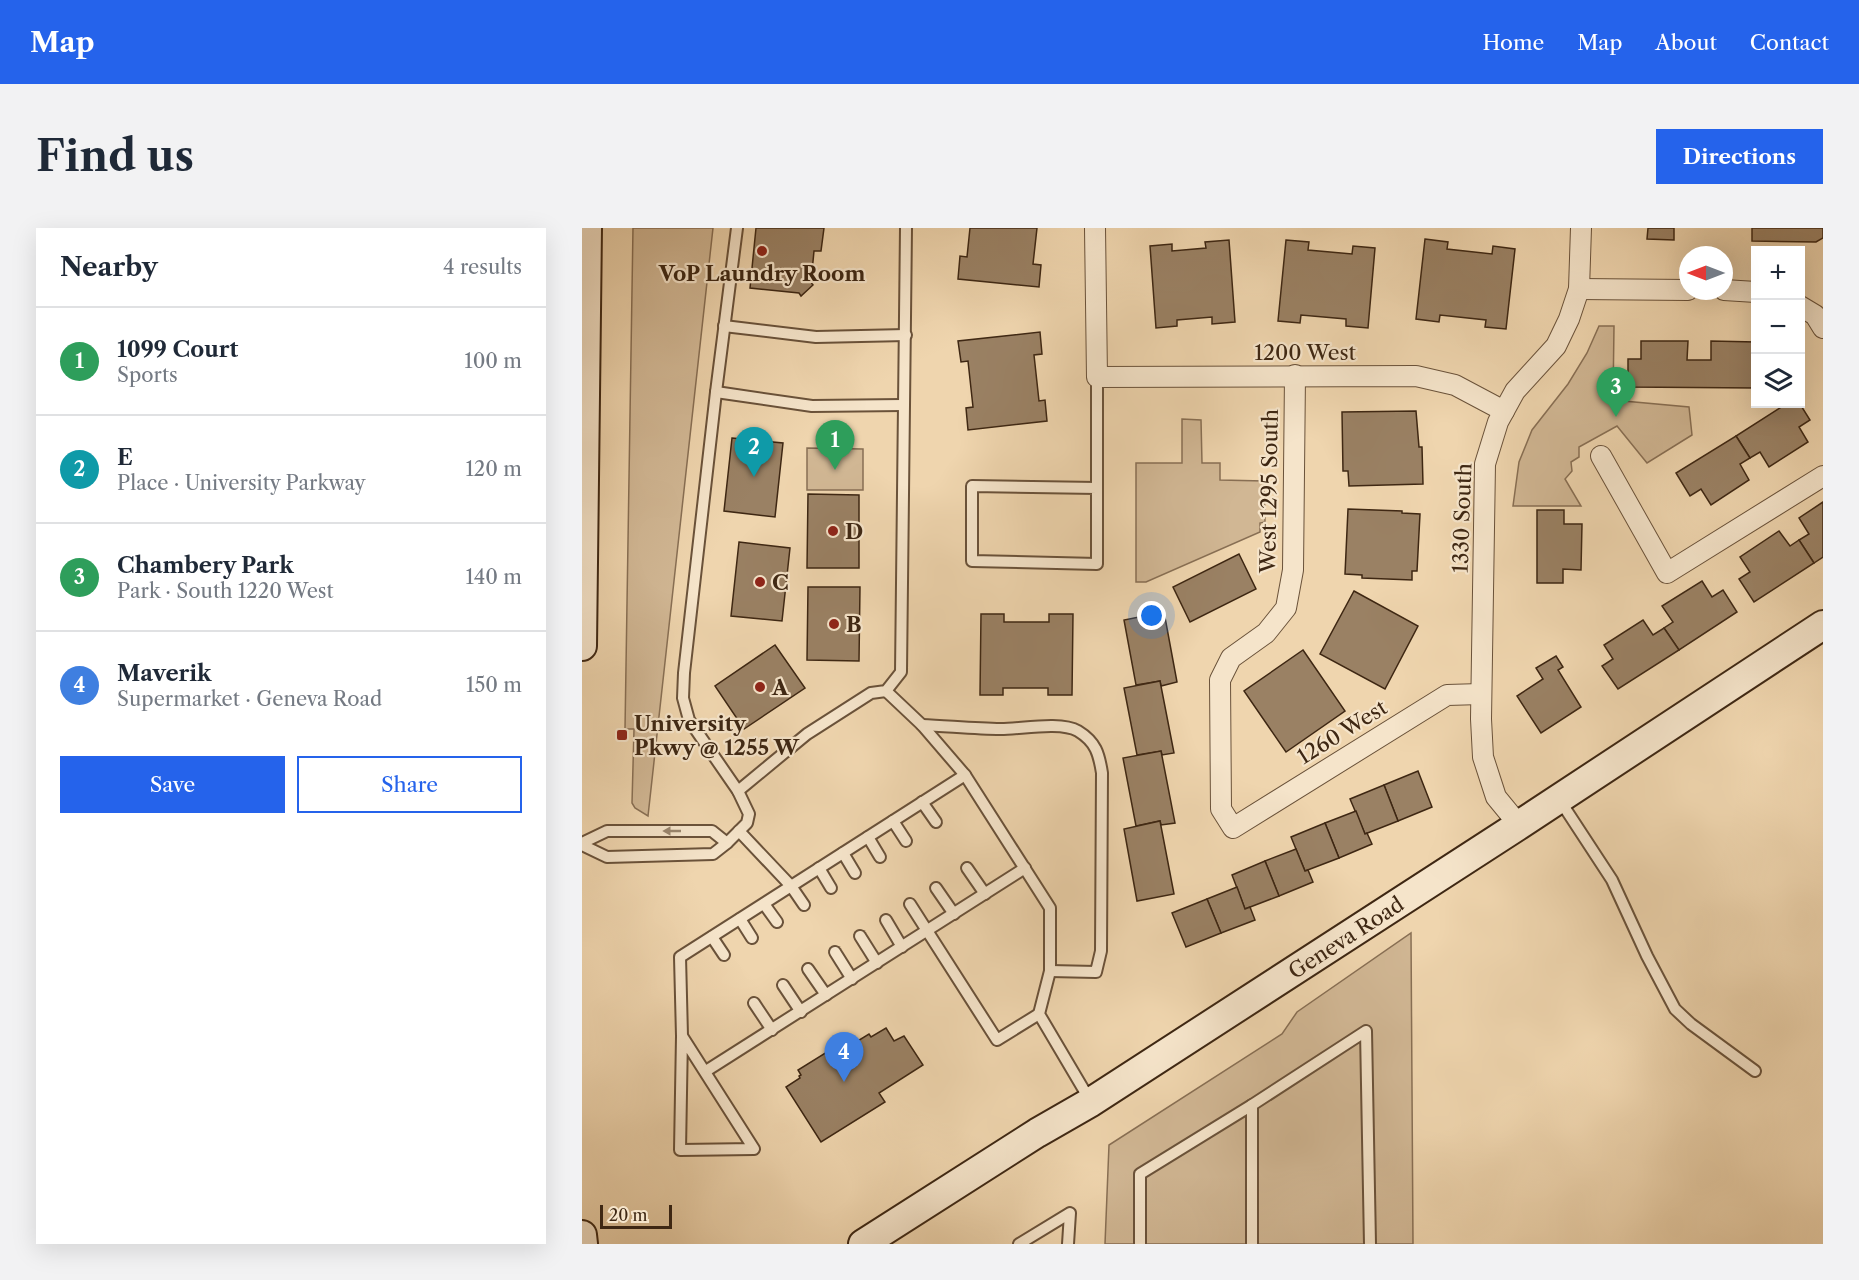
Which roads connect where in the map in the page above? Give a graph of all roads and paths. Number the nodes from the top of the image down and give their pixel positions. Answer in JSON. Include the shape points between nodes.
{"nodes":[{"id":1,"x":587,"y":228,"type":"edge"},
{"id":2,"x":737,"y":228,"type":"edge"},
{"id":3,"x":906,"y":228,"type":"edge"},
{"id":4,"x":1095,"y":228,"type":"edge"},
{"id":5,"x":1581,"y":228,"type":"edge"},
{"id":6,"x":1579,"y":288,"type":"junction"},
{"id":7,"x":1679,"y":290,"type":"edge"},
{"id":8,"x":1733,"y":291,"type":"edge"},
{"id":9,"x":1751,"y":292,"type":"edge"},
{"id":10,"x":724,"y":326,"type":"junction"},
{"id":11,"x":906,"y":335,"type":"junction"},
{"id":12,"x":1295,"y":375,"type":"junction"},
{"id":13,"x":1098,"y":377,"type":"junction"},
{"id":14,"x":716,"y":392,"type":"junction"},
{"id":15,"x":903,"y":405,"type":"junction"},
{"id":16,"x":1504,"y":411,"type":"junction"},
{"id":17,"x":1601,"y":456,"type":"dead end"},
{"id":18,"x":1823,"y":476,"type":"edge"},
{"id":19,"x":1097,"y":488,"type":"junction"},
{"id":20,"x":1823,"y":625,"type":"edge"},
{"id":21,"x":582,"y":646,"type":"edge"},
{"id":22,"x":885,"y":691,"type":"junction"},
{"id":23,"x":1481,"y":694,"type":"junction"},
{"id":24,"x":922,"y":725,"type":"junction"},
{"id":25,"x":965,"y":775,"type":"junction"},
{"id":26,"x":738,"y":791,"type":"junction"},
{"id":27,"x":1559,"y":799,"type":"junction"},
{"id":28,"x":922,"y":802,"type":"junction"},
{"id":29,"x":893,"y":821,"type":"junction"},
{"id":30,"x":936,"y":822,"type":"dead end"},
{"id":31,"x":1519,"y":825,"type":"junction"},
{"id":32,"x":1233,"y":828,"type":"joint"},
{"id":33,"x":739,"y":831,"type":"junction"},
{"id":34,"x":868,"y":837,"type":"junction"},
{"id":35,"x":906,"y":841,"type":"dead end"},
{"id":36,"x":727,"y":843,"type":"junction"},
{"id":37,"x":582,"y":844,"type":"edge"},
{"id":38,"x":843,"y":853,"type":"junction"},
{"id":39,"x":880,"y":857,"type":"dead end"},
{"id":40,"x":819,"y":868,"type":"junction"},
{"id":41,"x":967,"y":868,"type":"dead end"},
{"id":42,"x":1025,"y":868,"type":"junction"},
{"id":43,"x":855,"y":873,"type":"dead end"},
{"id":44,"x":791,"y":886,"type":"junction"},
{"id":45,"x":831,"y":888,"type":"dead end"},
{"id":46,"x":936,"y":888,"type":"dead end"},
{"id":47,"x":985,"y":894,"type":"junction"},
{"id":48,"x":764,"y":904,"type":"junction"},
{"id":49,"x":910,"y":904,"type":"dead end"},
{"id":50,"x":804,"y":905,"type":"dead end"},
{"id":51,"x":954,"y":914,"type":"junction"},
{"id":52,"x":740,"y":919,"type":"junction"},
{"id":53,"x":885,"y":920,"type":"dead end"},
{"id":54,"x":777,"y":922,"type":"dead end"},
{"id":55,"x":927,"y":931,"type":"junction"},
{"id":56,"x":860,"y":936,"type":"dead end"},
{"id":57,"x":712,"y":937,"type":"junction"},
{"id":58,"x":753,"y":938,"type":"dead end"},
{"id":59,"x":902,"y":946,"type":"junction"},
{"id":60,"x":835,"y":952,"type":"dead end"},
{"id":61,"x":724,"y":956,"type":"dead end"},
{"id":62,"x":877,"y":963,"type":"junction"},
{"id":63,"x":808,"y":969,"type":"dead end"},
{"id":64,"x":1050,"y":971,"type":"junction"},
{"id":65,"x":852,"y":979,"type":"junction"},
{"id":66,"x":783,"y":985,"type":"dead end"},
{"id":67,"x":826,"y":995,"type":"junction"},
{"id":68,"x":754,"y":1003,"type":"dead end"},
{"id":69,"x":801,"y":1012,"type":"junction"},
{"id":70,"x":1039,"y":1014,"type":"junction"},
{"id":71,"x":772,"y":1030,"type":"junction"},
{"id":72,"x":682,"y":1036,"type":"junction"},
{"id":73,"x":706,"y":1071,"type":"junction"},
{"id":74,"x":1755,"y":1071,"type":"dead end"},
{"id":75,"x":1091,"y":1102,"type":"junction"},
{"id":76,"x":1252,"y":1105,"type":"junction"},
{"id":77,"x":582,"y":1235,"type":"edge"},
{"id":78,"x":584,"y":1244,"type":"edge"},
{"id":79,"x":863,"y":1244,"type":"edge"},
{"id":80,"x":1019,"y":1244,"type":"edge"},
{"id":81,"x":1068,"y":1244,"type":"edge"},
{"id":82,"x":1140,"y":1244,"type":"edge"},
{"id":83,"x":1252,"y":1244,"type":"edge"},
{"id":84,"x":1370,"y":1244,"type":"edge"}],
"edges":[{"from":1,"to":21,"type":"main road"},
{"from":2,"to":10,"type":"lane"},
{"from":3,"to":11,"type":"lane"},
{"from":4,"to":13,"type":"street"},
{"from":5,"to":6,"type":"street","name":"1330 South"},
{"from":6,"to":7,"type":"street"},
{"from":6,"to":16,"type":"street","name":"1330 South","via":[[1556,346],[1515,391]]},
{"from":8,"to":9,"type":"street"},
{"from":10,"to":11,"type":"lane","via":[[816,337]]},
{"from":10,"to":14,"type":"lane"},
{"from":11,"to":15,"type":"lane"},
{"from":12,"to":13,"type":"street","name":"1200 West"},
{"from":12,"to":16,"type":"street","name":"1200 West","via":[[1416,376],[1455,385]]},
{"from":12,"to":32,"type":"street","name":"West 1295 South","via":[[1293,570],[1286,608],[1266,633],[1231,658],[1220,680],[1221,809]]},
{"from":13,"to":19,"type":"lane"},
{"from":14,"to":15,"type":"lane","via":[[812,406]]},
{"from":14,"to":26,"type":"lane","via":[[683,698],[689,720]]},
{"from":15,"to":22,"type":"lane","via":[[901,672]]},
{"from":16,"to":23,"type":"street","name":"1330 South","via":[[1485,464]]},
{"from":17,"to":18,"type":"street","via":[[1667,573]]},
{"from":19,"to":19,"type":"lane","via":[[1097,564],[972,561],[972,486]]},
{"from":20,"to":27,"type":"main road","name":"Geneva Road"},
{"from":22,"to":24,"type":"lane"},
{"from":22,"to":26,"type":"lane","via":[[871,693],[807,734]]},
{"from":23,"to":31,"type":"street","name":"1330 South","via":[[1483,757],[1496,797]]},
{"from":23,"to":32,"type":"street","name":"1260 West","via":[[1446,695]]},
{"from":24,"to":25,"type":"lane"},
{"from":24,"to":64,"type":"lane","via":[[1000,729],[1059,726],[1076,730],[1090,740],[1099,755],[1101,951],[1096,972]]},
{"from":25,"to":28,"type":"lane"},
{"from":25,"to":42,"type":"lane"},
{"from":26,"to":33,"type":"lane","via":[[749,814]]},
{"from":27,"to":31,"type":"main road","name":"Geneva Road"},
{"from":27,"to":74,"type":"lane","via":[[1612,880],[1675,1009]]},
{"from":28,"to":29,"type":"lane"},
{"from":28,"to":30,"type":"lane"},
{"from":29,"to":34,"type":"lane"},
{"from":29,"to":35,"type":"lane"},
{"from":31,"to":75,"type":"main road","name":"Geneva Road"},
{"from":33,"to":36,"type":"lane"},
{"from":33,"to":44,"type":"lane"},
{"from":34,"to":38,"type":"lane"},
{"from":34,"to":39,"type":"lane"},
{"from":36,"to":37,"type":"lane","one_way":true,"via":[[712,831],[607,831]]},
{"from":36,"to":37,"type":"lane","via":[[713,855],[608,857]]},
{"from":38,"to":40,"type":"lane"},
{"from":38,"to":43,"type":"lane"},
{"from":40,"to":44,"type":"lane"},
{"from":40,"to":45,"type":"lane"},
{"from":41,"to":47,"type":"lane"},
{"from":42,"to":47,"type":"lane"},
{"from":42,"to":64,"type":"lane","via":[[1050,908]]},
{"from":44,"to":48,"type":"lane"},
{"from":44,"to":50,"type":"lane"},
{"from":46,"to":51,"type":"lane"},
{"from":47,"to":51,"type":"lane"},
{"from":48,"to":52,"type":"lane"},
{"from":48,"to":54,"type":"lane"},
{"from":49,"to":55,"type":"lane"},
{"from":51,"to":55,"type":"lane"},
{"from":52,"to":57,"type":"lane"},
{"from":52,"to":58,"type":"lane"},
{"from":53,"to":59,"type":"lane"},
{"from":55,"to":59,"type":"lane"},
{"from":55,"to":70,"type":"lane","via":[[997,1040]]},
{"from":56,"to":62,"type":"lane"},
{"from":57,"to":61,"type":"lane"},
{"from":57,"to":72,"type":"lane","via":[[680,957]]},
{"from":59,"to":62,"type":"lane"},
{"from":60,"to":65,"type":"lane"},
{"from":62,"to":65,"type":"lane"},
{"from":63,"to":67,"type":"lane"},
{"from":64,"to":70,"type":"lane"},
{"from":65,"to":67,"type":"lane"},
{"from":66,"to":69,"type":"lane"},
{"from":67,"to":69,"type":"lane"},
{"from":68,"to":71,"type":"lane"},
{"from":69,"to":71,"type":"lane"},
{"from":70,"to":75,"type":"lane"},
{"from":71,"to":73,"type":"lane"},
{"from":72,"to":73,"type":"lane"},
{"from":72,"to":73,"type":"lane","via":[[680,1150],[754,1149]]},
{"from":75,"to":79,"type":"main road","name":"Geneva Road","via":[[1037,1132]]},
{"from":76,"to":82,"type":"lane","via":[[1140,1174]]},
{"from":76,"to":83,"type":"lane"},
{"from":76,"to":84,"type":"lane","via":[[1366,1031]]},
{"from":77,"to":78,"type":"main road"},
{"from":80,"to":81,"type":"lane","via":[[1070,1213]]}]}
